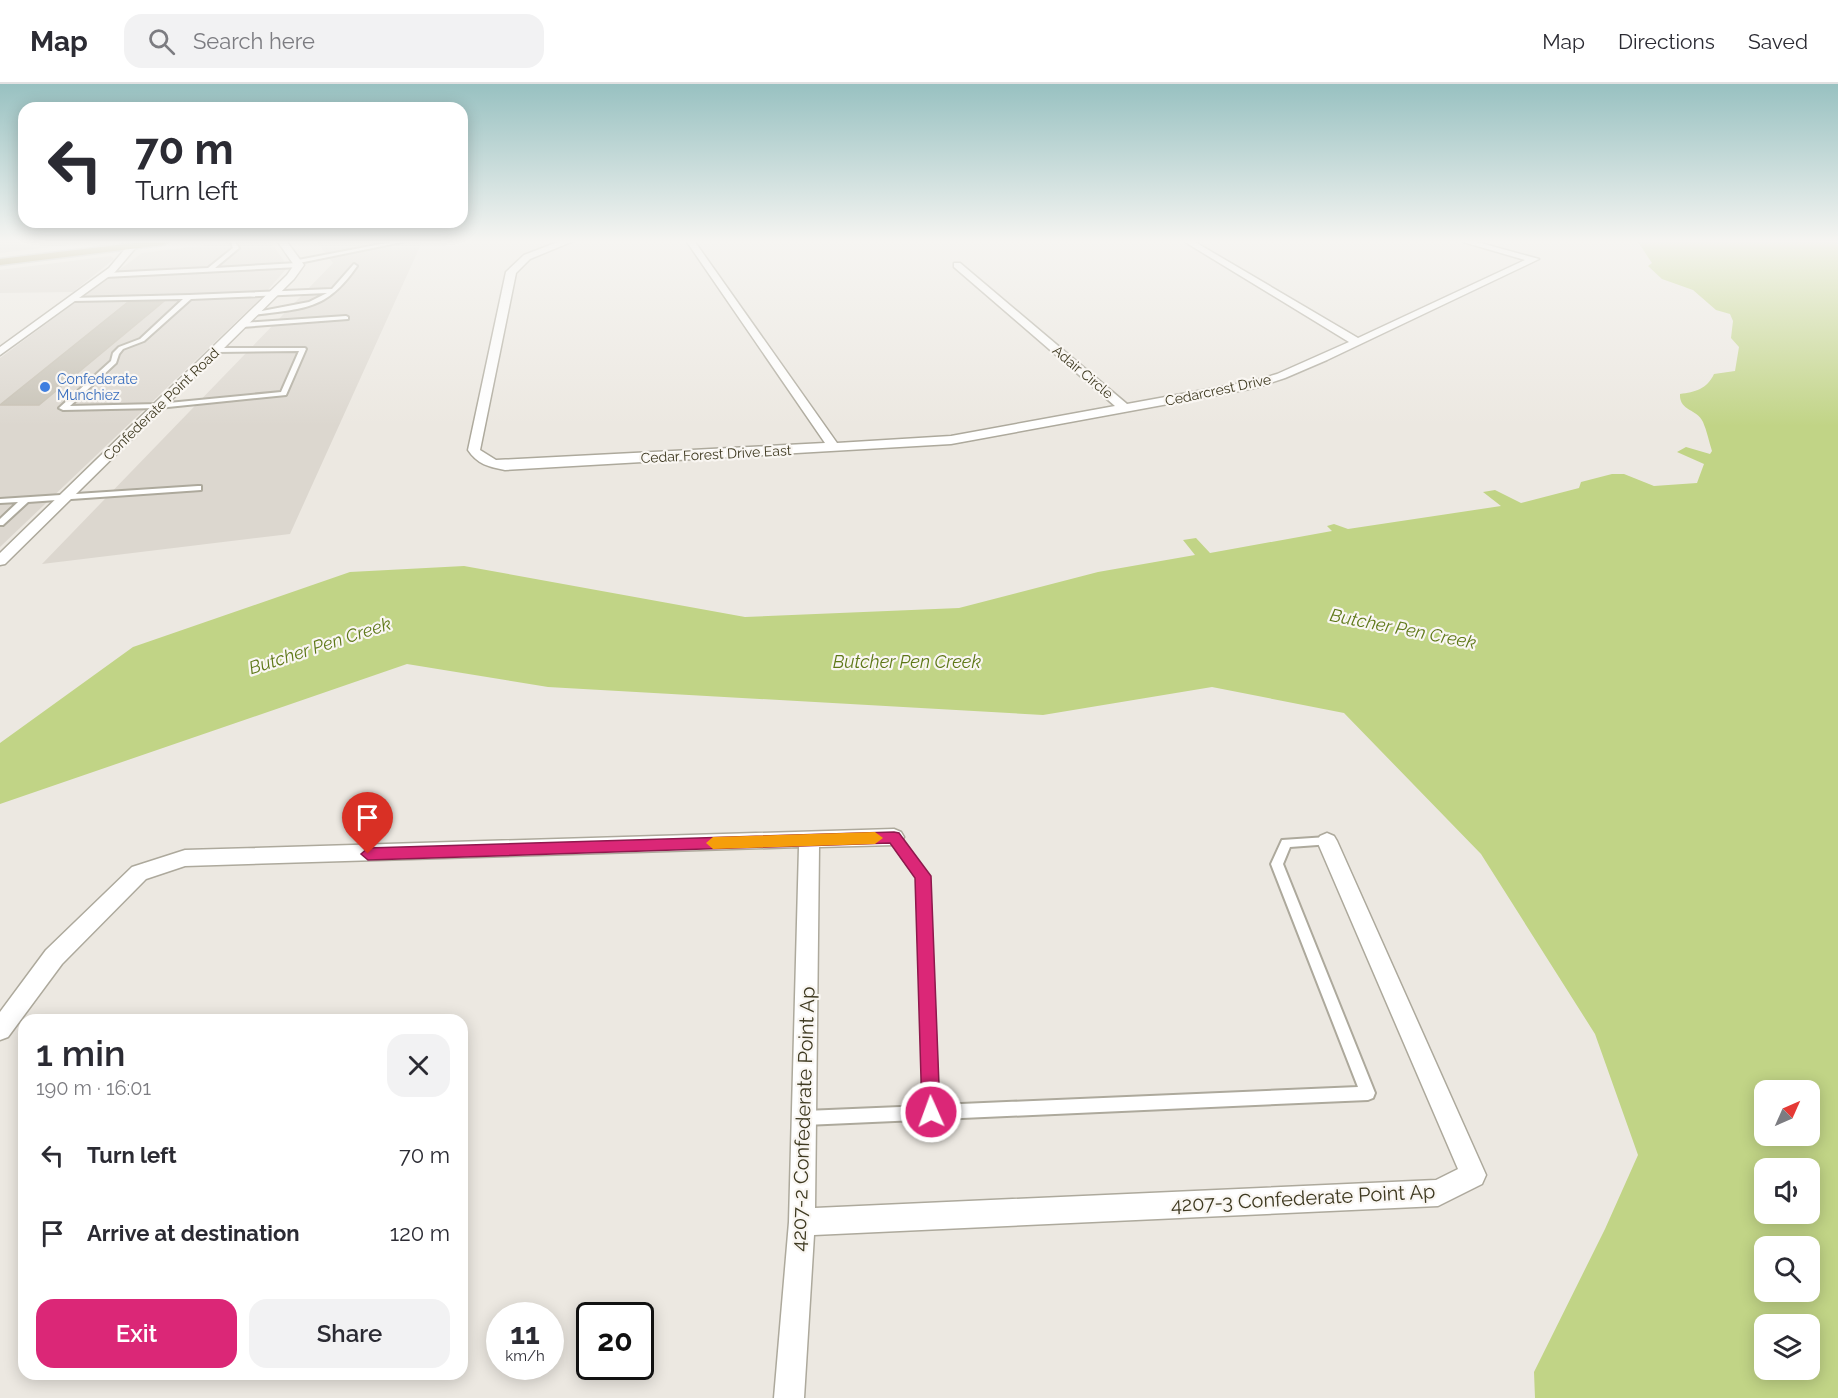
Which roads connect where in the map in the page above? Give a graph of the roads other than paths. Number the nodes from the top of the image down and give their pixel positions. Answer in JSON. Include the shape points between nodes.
{"nodes":[{"id":1,"x":66,"y":303,"type":"edge"},
{"id":2,"x":182,"y":303,"type":"edge"},
{"id":3,"x":264,"y":303,"type":"edge"},
{"id":4,"x":316,"y":303,"type":"edge"},
{"id":5,"x":504,"y":303,"type":"edge"},
{"id":6,"x":734,"y":303,"type":"edge"},
{"id":7,"x":1002,"y":303,"type":"edge"},
{"id":8,"x":1292,"y":303,"type":"edge"},
{"id":9,"x":1439,"y":303,"type":"edge"},
{"id":10,"x":254,"y":313,"type":"junction"},
{"id":11,"x":346,"y":318,"type":"dead end"},
{"id":12,"x":242,"y":326,"type":"junction"},
{"id":13,"x":1357,"y":342,"type":"junction"},
{"id":14,"x":217,"y":350,"type":"junction"},
{"id":15,"x":0,"y":352,"type":"edge"},
{"id":16,"x":159,"y":406,"type":"junction"},
{"id":17,"x":1126,"y":409,"type":"junction"},
{"id":18,"x":951,"y":440,"type":"joint"},
{"id":19,"x":834,"y":447,"type":"junction"},
{"id":20,"x":198,"y":488,"type":"dead end"},
{"id":21,"x":66,"y":498,"type":"junction"},
{"id":22,"x":25,"y":500,"type":"junction"},
{"id":23,"x":0,"y":501,"type":"edge"},
{"id":24,"x":0,"y":523,"type":"edge"},
{"id":25,"x":0,"y":561,"type":"edge"},
{"id":26,"x":894,"y":837,"type":"joint"},
{"id":27,"x":809,"y":840,"type":"junction"},
{"id":28,"x":1327,"y":841,"type":"joint"},
{"id":29,"x":0,"y":1030,"type":"edge"},
{"id":30,"x":931,"y":1112,"type":"junction"},
{"id":31,"x":805,"y":1118,"type":"junction"},
{"id":32,"x":802,"y":1222,"type":"junction"},
{"id":33,"x":789,"y":1398,"type":"edge"}],
"edges":[{"from":1,"to":15,"type":"street"},
{"from":2,"to":16,"type":"lane","via":[[142,340],[121,348],[114,362],[63,408]]},
{"from":3,"to":10,"type":"street","name":"Confederate Point Road"},
{"from":4,"to":10,"type":"lane"},
{"from":5,"to":19,"type":"street","name":"Cedar Forest Drive East","via":[[474,450],[481,460],[505,466]]},
{"from":6,"to":19,"type":"street"},
{"from":7,"to":17,"type":"street","name":"Adair Circle"},
{"from":8,"to":13,"type":"street"},
{"from":9,"to":13,"type":"street","name":"Cedarcrest Drive"},
{"from":10,"to":12,"type":"street","name":"Confederate Point Road"},
{"from":11,"to":12,"type":"lane"},
{"from":12,"to":14,"type":"street","name":"Confederate Point Road"},
{"from":13,"to":17,"type":"street","name":"Cedarcrest Drive","via":[[1256,384]]},
{"from":14,"to":16,"type":"street","name":"Confederate Point Road"},
{"from":14,"to":16,"type":"lane","via":[[303,349],[284,394]]},
{"from":16,"to":21,"type":"street","name":"Confederate Point Road"},
{"from":17,"to":18,"type":"street","name":"Cedarcrest Drive"},
{"from":18,"to":19,"type":"street","name":"Cedar Forest Drive East"},
{"from":20,"to":21,"type":"lane"},
{"from":21,"to":22,"type":"lane"},
{"from":21,"to":25,"type":"street","name":"Confederate Point Road"},
{"from":22,"to":23,"type":"lane"},
{"from":22,"to":24,"type":"lane"},
{"from":26,"to":27,"type":"street"},
{"from":26,"to":30,"type":"lane","via":[[923,876]]},
{"from":27,"to":29,"type":"street","via":[[185,858],[139,873],[54,957]]},
{"from":27,"to":31,"type":"street","name":"4207-2 Confederate Point Ap"},
{"from":28,"to":30,"type":"lane","via":[[1287,843],[1277,864],[1368,1093]]},
{"from":28,"to":32,"type":"street","name":"4207-3 Confederate Point Ap","via":[[1473,1175],[1438,1194]]},
{"from":30,"to":31,"type":"lane"},
{"from":31,"to":32,"type":"street","name":"4207-2 Confederate Point Ap"},
{"from":32,"to":33,"type":"street","name":"4207-2 Confederate Point Ap"}]}
